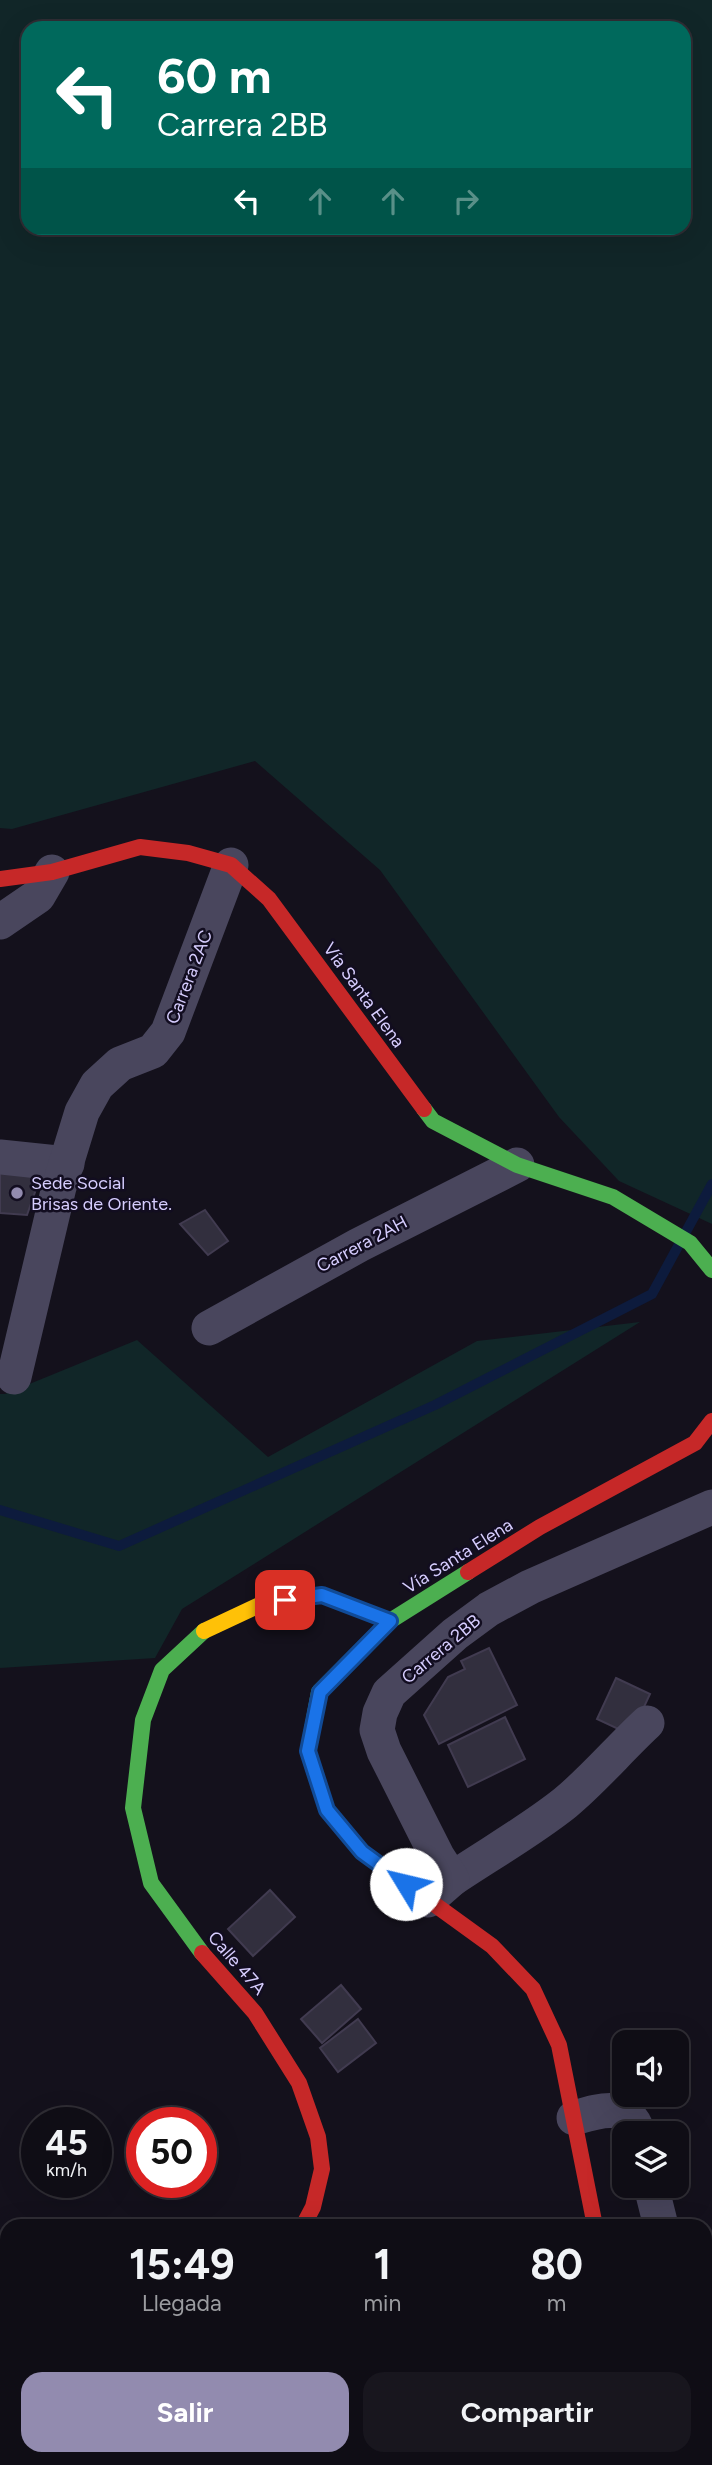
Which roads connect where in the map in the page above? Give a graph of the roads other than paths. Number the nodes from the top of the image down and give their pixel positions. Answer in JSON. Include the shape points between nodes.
{"nodes":[{"id":1,"x":231,"y":865,"type":"junction"},
{"id":2,"x":52,"y":872,"type":"junction"},
{"id":3,"x":0,"y":879,"type":"edge"},
{"id":4,"x":0,"y":922,"type":"edge"},
{"id":5,"x":0,"y":1157,"type":"edge"},
{"id":6,"x":67,"y":1164,"type":"junction"},
{"id":7,"x":517,"y":1165,"type":"junction"},
{"id":8,"x":712,"y":1269,"type":"edge"},
{"id":9,"x":209,"y":1328,"type":"dead end"},
{"id":10,"x":14,"y":1377,"type":"dead end"},
{"id":11,"x":712,"y":1421,"type":"edge"},
{"id":12,"x":712,"y":1507,"type":"edge"},
{"id":13,"x":390,"y":1621,"type":"junction"},
{"id":14,"x":647,"y":1723,"type":"dead end"},
{"id":15,"x":440,"y":1889,"type":"junction"},
{"id":16,"x":574,"y":2118,"type":"junction"},
{"id":17,"x":631,"y":2121,"type":"edge"},
{"id":18,"x":654,"y":2198,"type":"edge"},
{"id":19,"x":307,"y":2219,"type":"edge"},
{"id":20,"x":594,"y":2219,"type":"edge"},
{"id":21,"x":659,"y":2219,"type":"edge"}],
"edges":[{"from":1,"to":2,"type":"main road","name":"Vía Santa Elena","via":[[188,853],[139,847]]},
{"from":1,"to":6,"type":"street","name":"Carrera 2AC","via":[[168,1032],[153,1051],[120,1064],[97,1085],[82,1112]]},
{"from":1,"to":7,"type":"main road","name":"Vía Santa Elena","via":[[269,899],[433,1121]]},
{"from":2,"to":3,"type":"main road","name":"Vía Santa Elena"},
{"from":2,"to":4,"type":"street","via":[[37,895]]},
{"from":5,"to":6,"type":"street"},
{"from":6,"to":10,"type":"street","name":"Carrera 2AC"},
{"from":7,"to":8,"type":"main road","name":"Vía Santa Elena","via":[[612,1197],[690,1243]]},
{"from":7,"to":9,"type":"street","name":"Carrera 2AH"},
{"from":11,"to":13,"type":"main road","name":"Vía Santa Elena","via":[[695,1443],[540,1527]]},
{"from":12,"to":15,"type":"street","name":"Carrera 2BB","via":[[489,1609],[389,1693],[377,1730],[437,1856]]},
{"from":13,"to":15,"type":"main road","name":"Vía Santa Elena","via":[[320,1692],[308,1751],[327,1810],[362,1852]]},
{"from":13,"to":19,"type":"main road","name":"Calle 47A","via":[[322,1595],[266,1602],[207,1628],[162,1670],[143,1720],[133,1808],[151,1883],[194,1944],[256,2013],[299,2083],[318,2137],[322,2169]]},
{"from":14,"to":15,"type":"street","via":[[563,1804]]},
{"from":15,"to":16,"type":"main road","name":"Vía Santa Elena","via":[[533,1989],[559,2045]]},
{"from":16,"to":17,"type":"street","via":[[608,2109],[622,2112]]},
{"from":16,"to":20,"type":"main road","name":"Vía Santa Elena"},
{"from":18,"to":21,"type":"street"}]}
